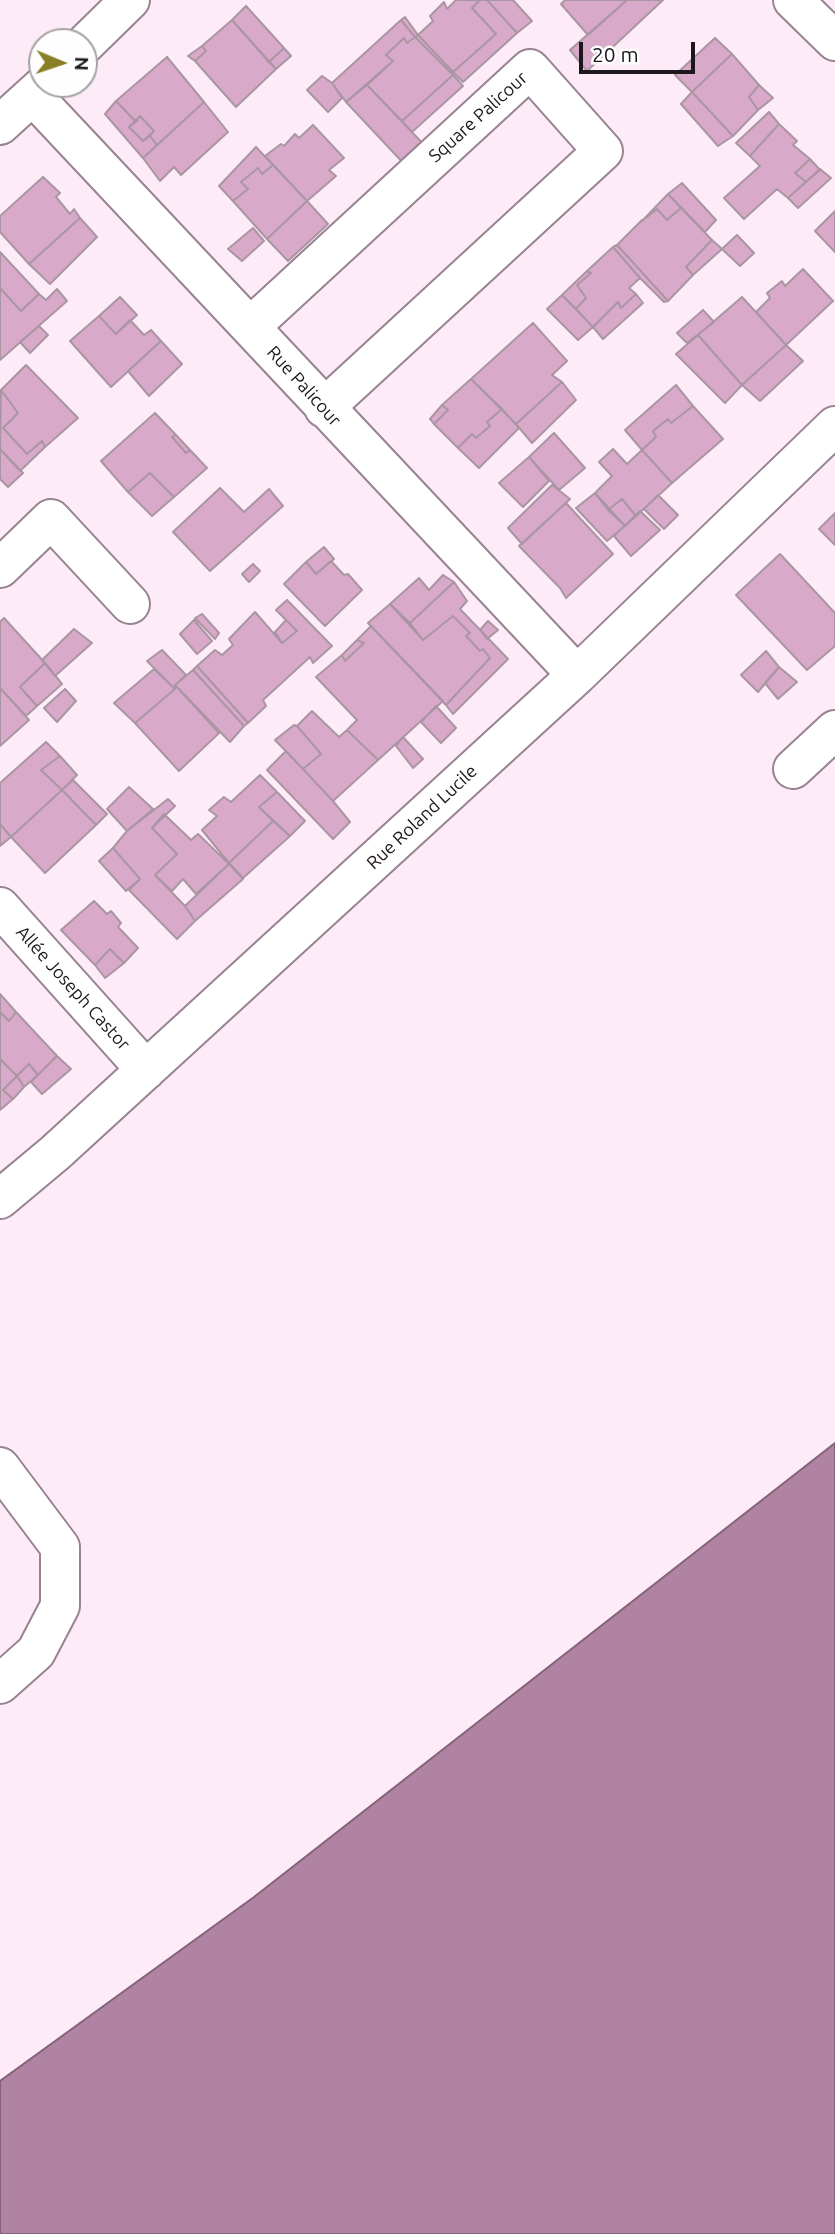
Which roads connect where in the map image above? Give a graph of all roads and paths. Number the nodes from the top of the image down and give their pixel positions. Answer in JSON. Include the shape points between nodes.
{"nodes":[{"id":1,"x":130,"y":0,"type":"edge"},
{"id":2,"x":793,"y":0,"type":"edge"},
{"id":3,"x":98,"y":31,"type":"edge"},
{"id":4,"x":835,"y":41,"type":"edge"},
{"id":5,"x":30,"y":98,"type":"edge"},
{"id":6,"x":46,"y":98,"type":"edge"},
{"id":7,"x":0,"y":125,"type":"edge"},
{"id":8,"x":250,"y":327,"type":"junction"},
{"id":9,"x":324,"y":408,"type":"junction"},
{"id":10,"x":835,"y":426,"type":"edge"},
{"id":11,"x":0,"y":568,"type":"edge"},
{"id":12,"x":130,"y":604,"type":"dead end"},
{"id":13,"x":577,"y":675,"type":"junction"},
{"id":14,"x":835,"y":730,"type":"edge"},
{"id":15,"x":793,"y":769,"type":"dead end"},
{"id":16,"x":0,"y":906,"type":"edge"},
{"id":17,"x":146,"y":1070,"type":"junction"},
{"id":18,"x":0,"y":1199,"type":"edge"},
{"id":19,"x":0,"y":1466,"type":"edge"},
{"id":20,"x":0,"y":1684,"type":"edge"}],
"edges":[{"from":1,"to":3,"type":"street"},
{"from":2,"to":4,"type":"street"},
{"from":5,"to":7,"type":"street"},
{"from":6,"to":8,"type":"street","name":"Rue Palicour"},
{"from":8,"to":9,"type":"street","name":"Rue Palicour"},
{"from":8,"to":9,"type":"street","name":"Square Palicour","via":[[530,69],[603,151]]},
{"from":9,"to":13,"type":"street","name":"Rue Palicour"},
{"from":10,"to":13,"type":"street","name":"Rue Roland Lucile"},
{"from":11,"to":12,"type":"street","via":[[51,519]]},
{"from":13,"to":17,"type":"street","name":"Rue Roland Lucile"},
{"from":14,"to":15,"type":"street"},
{"from":16,"to":17,"type":"street","name":"Allée Joseph Castor"},
{"from":17,"to":18,"type":"street","name":"Rue Roland Lucile"},
{"from":19,"to":20,"type":"street","via":[[60,1547],[60,1606],[36,1652]]}]}
